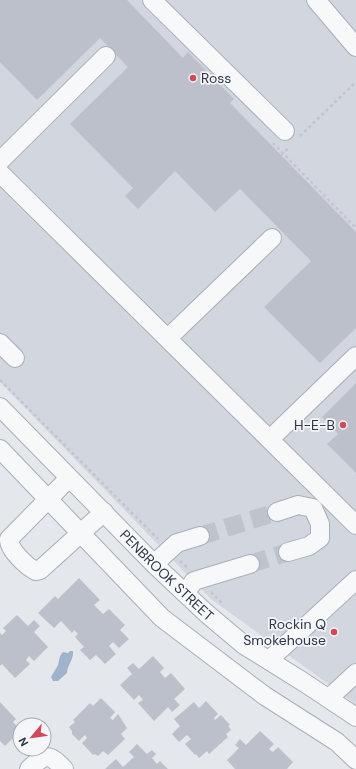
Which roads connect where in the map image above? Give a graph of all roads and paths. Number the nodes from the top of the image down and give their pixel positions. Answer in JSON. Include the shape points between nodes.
{"nodes":[{"id":1,"x":152,"y":0,"type":"edge"},
{"id":2,"x":316,"y":0,"type":"edge"},
{"id":3,"x":356,"y":47,"type":"edge"},
{"id":4,"x":106,"y":56,"type":"dead end"},
{"id":5,"x":356,"y":82,"type":"edge"},
{"id":6,"x":286,"y":140,"type":"junction"},
{"id":7,"x":282,"y":154,"type":"junction"},
{"id":8,"x":0,"y":161,"type":"edge"},
{"id":9,"x":0,"y":173,"type":"edge"},
{"id":10,"x":356,"y":228,"type":"edge"},
{"id":11,"x":272,"y":238,"type":"dead end"},
{"id":12,"x":168,"y":338,"type":"junction"},
{"id":13,"x":0,"y":343,"type":"edge"},
{"id":14,"x":356,"y":356,"type":"edge"},
{"id":15,"x":15,"y":358,"type":"dead end"},
{"id":16,"x":0,"y":407,"type":"edge"},
{"id":17,"x":270,"y":439,"type":"junction"},
{"id":18,"x":0,"y":449,"type":"edge"},
{"id":19,"x":69,"y":478,"type":"junction"},
{"id":20,"x":49,"y":500,"type":"junction"},
{"id":21,"x":104,"y":512,"type":"junction"},
{"id":22,"x":277,"y":512,"type":"tunnel mouth"},
{"id":23,"x":356,"y":525,"type":"edge"},
{"id":24,"x":81,"y":534,"type":"junction"},
{"id":25,"x":200,"y":536,"type":"tunnel mouth"},
{"id":26,"x":288,"y":552,"type":"tunnel mouth"},
{"id":27,"x":154,"y":564,"type":"junction"},
{"id":28,"x":250,"y":564,"type":"tunnel mouth"},
{"id":29,"x":356,"y":580,"type":"edge"},
{"id":30,"x":185,"y":593,"type":"junction"},
{"id":31,"x":269,"y":660,"type":"junction"},
{"id":32,"x":356,"y":673,"type":"edge"},
{"id":33,"x":329,"y":698,"type":"junction"},
{"id":34,"x":356,"y":717,"type":"edge"},
{"id":35,"x":356,"y":760,"type":"edge"},
{"id":36,"x":29,"y":769,"type":"edge"},
{"id":37,"x":64,"y":769,"type":"edge"}],
"edges":[{"from":1,"to":6,"type":"street"},
{"from":2,"to":3,"type":"street"},
{"from":4,"to":8,"type":"street"},
{"from":5,"to":6,"type":"path"},
{"from":6,"to":7,"type":"path"},
{"from":6,"to":7,"type":"path"},
{"from":7,"to":10,"type":"path"},
{"from":9,"to":12,"type":"street"},
{"from":11,"to":12,"type":"street"},
{"from":12,"to":17,"type":"street"},
{"from":13,"to":15,"type":"street"},
{"from":14,"to":17,"type":"street"},
{"from":16,"to":19,"type":"street","name":"PENBROOK STREET"},
{"from":17,"to":23,"type":"street"},
{"from":18,"to":20,"type":"street"},
{"from":19,"to":20,"type":"street"},
{"from":19,"to":21,"type":"street","name":"PENBROOK STREET"},
{"from":20,"to":24,"type":"street"},
{"from":20,"to":24,"type":"street","via":[[9,539],[11,548],[36,571]]},
{"from":21,"to":24,"type":"street"},
{"from":21,"to":27,"type":"street","name":"PENBROOK STREET"},
{"from":22,"to":26,"type":"street","via":[[298,505],[312,508],[320,524],[320,538],[309,546]]},
{"from":24,"to":35,"type":"street","via":[[162,618],[264,696],[337,742]]},
{"from":25,"to":27,"type":"street","via":[[176,544]]},
{"from":27,"to":30,"type":"street","name":"PENBROOK STREET"},
{"from":28,"to":30,"type":"street","via":[[194,582]]},
{"from":29,"to":31,"type":"street"},
{"from":30,"to":31,"type":"street","name":"PENBROOK STREET","via":[[244,644]]},
{"from":31,"to":33,"type":"street","name":"PENBROOK STREET"},
{"from":32,"to":33,"type":"street"},
{"from":33,"to":34,"type":"street","name":"PENBROOK STREET"},
{"from":36,"to":37,"type":"street","via":[[40,759],[48,757]]}]}
